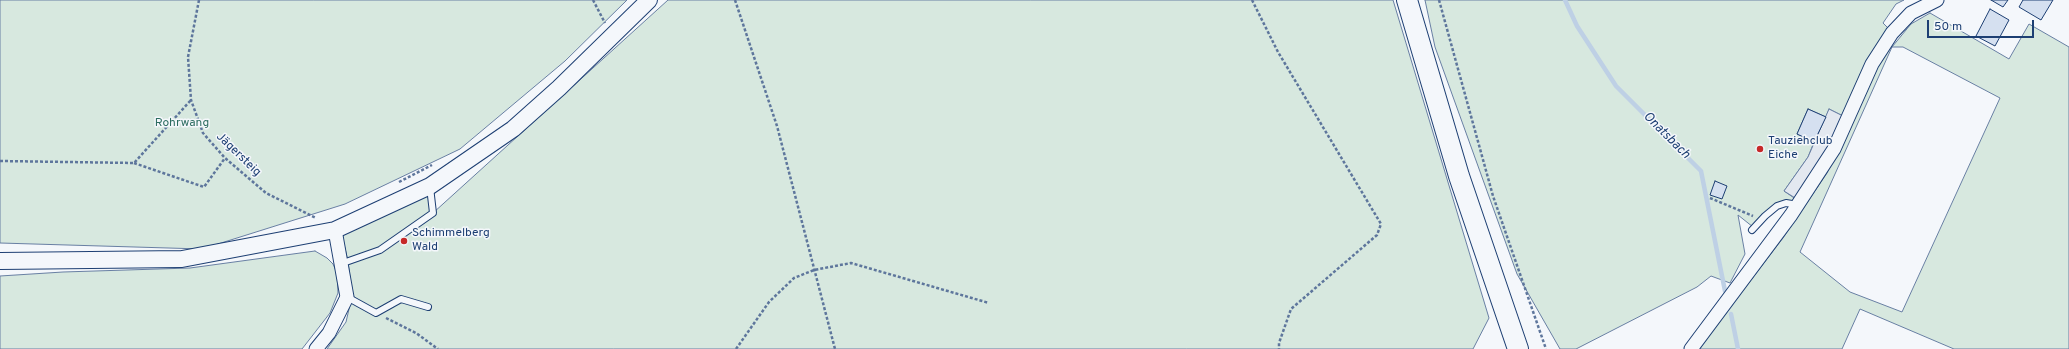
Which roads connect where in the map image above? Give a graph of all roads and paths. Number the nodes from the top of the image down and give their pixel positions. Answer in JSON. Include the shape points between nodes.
{"nodes":[{"id":1,"x":199,"y":0,"type":"edge"},
{"id":2,"x":593,"y":0,"type":"edge"},
{"id":3,"x":649,"y":0,"type":"edge"},
{"id":4,"x":735,"y":0,"type":"edge"},
{"id":5,"x":1252,"y":0,"type":"edge"},
{"id":6,"x":1408,"y":0,"type":"edge"},
{"id":7,"x":1439,"y":0,"type":"edge"},
{"id":8,"x":1937,"y":0,"type":"edge"},
{"id":9,"x":612,"y":21,"type":"dead end"},
{"id":10,"x":191,"y":100,"type":"junction"},
{"id":11,"x":225,"y":158,"type":"junction"},
{"id":12,"x":0,"y":161,"type":"edge"},
{"id":13,"x":134,"y":163,"type":"junction"},
{"id":14,"x":433,"y":164,"type":"dead end"},
{"id":15,"x":393,"y":186,"type":"dead end"},
{"id":16,"x":430,"y":186,"type":"junction"},
{"id":17,"x":1710,"y":198,"type":"dead end"},
{"id":18,"x":1798,"y":205,"type":"junction"},
{"id":19,"x":318,"y":220,"type":"dead end"},
{"id":20,"x":1759,"y":221,"type":"junction"},
{"id":21,"x":335,"y":230,"type":"junction"},
{"id":22,"x":1752,"y":230,"type":"dead end"},
{"id":23,"x":0,"y":261,"type":"edge"},
{"id":24,"x":342,"y":263,"type":"junction"},
{"id":25,"x":814,"y":270,"type":"junction"},
{"id":26,"x":347,"y":297,"type":"junction"},
{"id":27,"x":989,"y":303,"type":"dead end"},
{"id":28,"x":428,"y":307,"type":"dead end"},
{"id":29,"x":376,"y":313,"type":"junction"},
{"id":30,"x":316,"y":349,"type":"edge"},
{"id":31,"x":438,"y":349,"type":"edge"},
{"id":32,"x":736,"y":349,"type":"edge"},
{"id":33,"x":835,"y":349,"type":"edge"},
{"id":34,"x":1280,"y":349,"type":"edge"},
{"id":35,"x":1518,"y":349,"type":"edge"},
{"id":36,"x":1546,"y":349,"type":"edge"},
{"id":37,"x":1691,"y":349,"type":"edge"}],
"edges":[{"from":1,"to":10,"type":"path","name":"Jägersteig","via":[[188,57]]},
{"from":2,"to":9,"type":"path","via":[[606,26]]},
{"from":3,"to":16,"type":"street","via":[[513,129]]},
{"from":4,"to":25,"type":"path","via":[[777,126]]},
{"from":5,"to":34,"type":"path","via":[[1278,52],[1381,224],[1377,235],[1291,309],[1279,343]]},
{"from":6,"to":35,"type":"main road","via":[[1459,176]]},
{"from":7,"to":36,"type":"path","via":[[1493,196]]},
{"from":8,"to":18,"type":"street","via":[[1910,13],[1892,33],[1872,64],[1834,149]]},
{"from":10,"to":11,"type":"path","name":"Jägersteig","via":[[203,133]]},
{"from":10,"to":13,"type":"path"},
{"from":11,"to":13,"type":"path","via":[[204,187]]},
{"from":11,"to":19,"type":"path","name":"Jägersteig","via":[[266,193]]},
{"from":12,"to":13,"type":"path"},
{"from":14,"to":15,"type":"path"},
{"from":16,"to":21,"type":"street"},
{"from":16,"to":24,"type":"lane","via":[[433,213],[380,250]]},
{"from":17,"to":20,"type":"path","via":[[1749,213]]},
{"from":18,"to":20,"type":"lane","via":[[1786,203],[1777,206]]},
{"from":18,"to":37,"type":"street"},
{"from":20,"to":22,"type":"lane"},
{"from":21,"to":23,"type":"street","via":[[182,259]]},
{"from":21,"to":24,"type":"street"},
{"from":24,"to":26,"type":"street"},
{"from":25,"to":27,"type":"path","via":[[851,263]]},
{"from":25,"to":32,"type":"path","via":[[794,278],[769,302]]},
{"from":25,"to":33,"type":"path"},
{"from":26,"to":29,"type":"lane"},
{"from":26,"to":30,"type":"street","via":[[330,333]]},
{"from":28,"to":29,"type":"lane","via":[[400,299]]},
{"from":29,"to":31,"type":"path","via":[[416,333]]}]}
